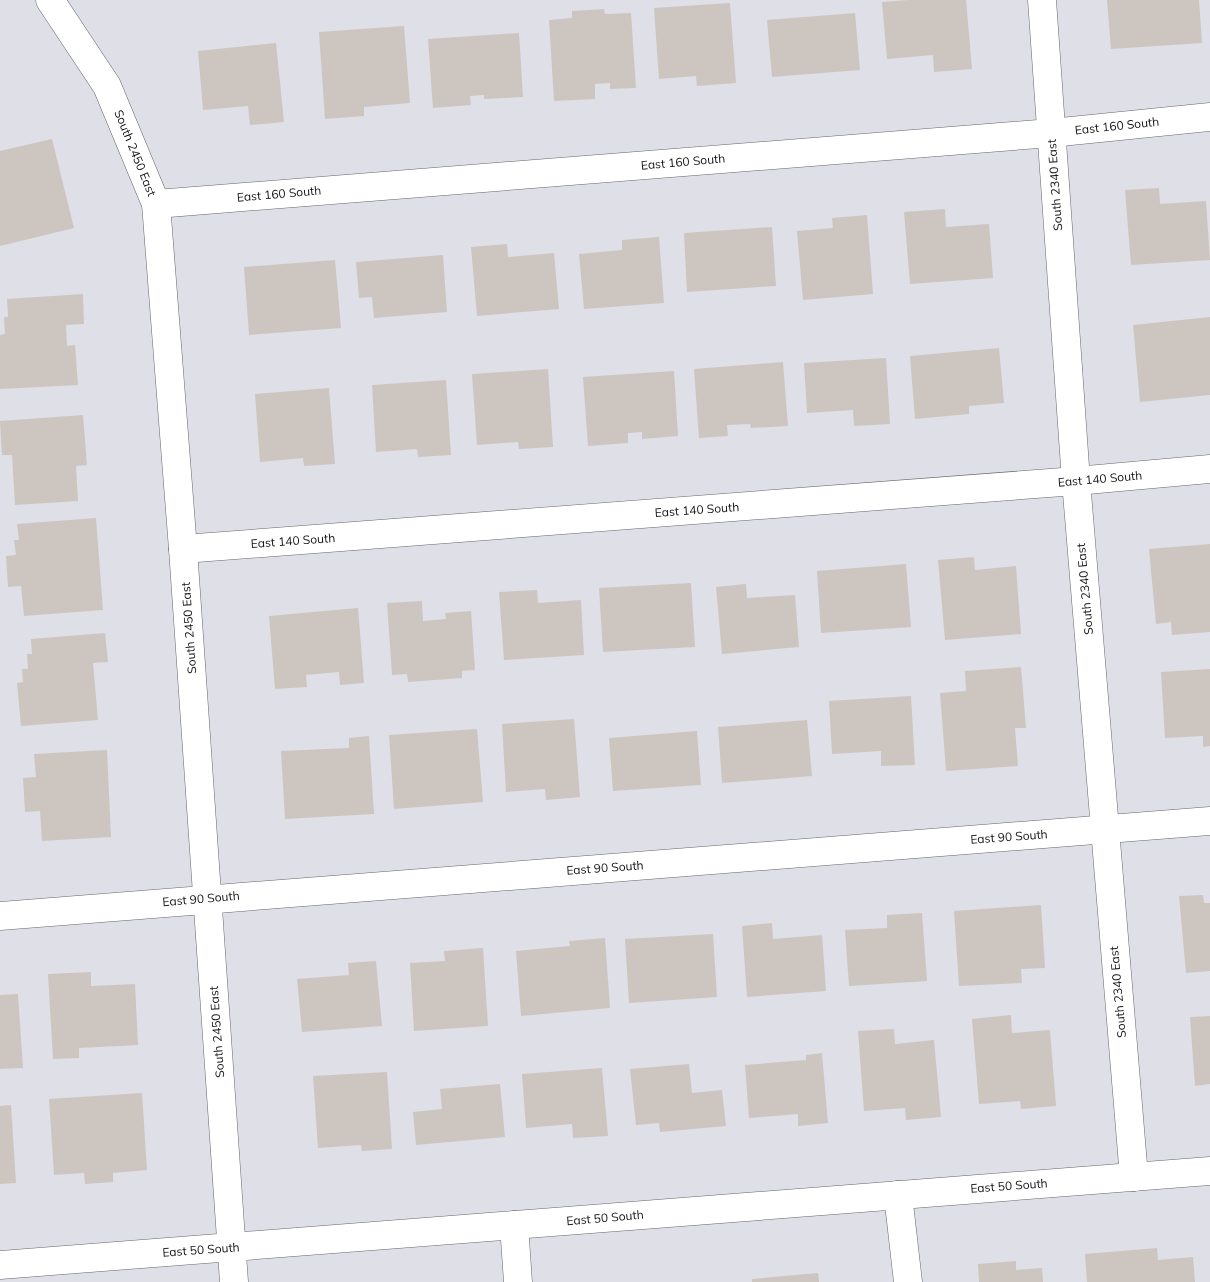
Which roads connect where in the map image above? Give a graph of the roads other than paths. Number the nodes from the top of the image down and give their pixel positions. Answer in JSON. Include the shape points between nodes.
{"nodes":[{"id":1,"x":50,"y":0,"type":"edge"},
{"id":2,"x":1042,"y":0,"type":"edge"},
{"id":3,"x":1210,"y":117,"type":"edge"},
{"id":4,"x":1051,"y":133,"type":"junction"},
{"id":5,"x":156,"y":204,"type":"junction"},
{"id":6,"x":1210,"y":469,"type":"edge"},
{"id":7,"x":1076,"y":481,"type":"junction"},
{"id":8,"x":183,"y":549,"type":"junction"},
{"id":9,"x":1210,"y":821,"type":"edge"},
{"id":10,"x":1105,"y":829,"type":"junction"},
{"id":11,"x":208,"y":898,"type":"junction"},
{"id":12,"x":0,"y":916,"type":"edge"},
{"id":13,"x":1210,"y":1171,"type":"edge"},
{"id":14,"x":1134,"y":1177,"type":"junction"},
{"id":15,"x":898,"y":1195,"type":"junction"},
{"id":16,"x":514,"y":1225,"type":"junction"},
{"id":17,"x":232,"y":1247,"type":"junction"},
{"id":18,"x":0,"y":1265,"type":"edge"},
{"id":19,"x":234,"y":1282,"type":"edge"},
{"id":20,"x":518,"y":1282,"type":"edge"},
{"id":21,"x":908,"y":1282,"type":"edge"}],
"edges":[{"from":1,"to":5,"type":"street","name":"South 2450 East","via":[[107,86]]},
{"from":2,"to":4,"type":"street","name":"South 2340 East"},
{"from":3,"to":4,"type":"street","name":"East 160 South"},
{"from":4,"to":5,"type":"street","name":"East 160 South"},
{"from":4,"to":7,"type":"street","name":"South 2340 East"},
{"from":5,"to":8,"type":"street","name":"South 2450 East"},
{"from":6,"to":7,"type":"street","name":"East 140 South"},
{"from":7,"to":8,"type":"street","name":"East 140 South"},
{"from":7,"to":10,"type":"street","name":"South 2340 East"},
{"from":8,"to":11,"type":"street","name":"South 2450 East"},
{"from":9,"to":10,"type":"street","name":"East 90 South"},
{"from":10,"to":11,"type":"street","name":"East 90 South"},
{"from":10,"to":14,"type":"street","name":"South 2340 East"},
{"from":11,"to":12,"type":"street","name":"East 90 South"},
{"from":11,"to":17,"type":"street","name":"South 2450 East"},
{"from":13,"to":14,"type":"street","name":"East 50 South"},
{"from":14,"to":15,"type":"street","name":"East 50 South"},
{"from":15,"to":16,"type":"street","name":"East 50 South"},
{"from":15,"to":21,"type":"street"},
{"from":16,"to":17,"type":"street","name":"East 50 South"},
{"from":16,"to":20,"type":"street"},
{"from":17,"to":18,"type":"street","name":"East 50 South"},
{"from":17,"to":19,"type":"street","name":"South 2450 East"}]}
